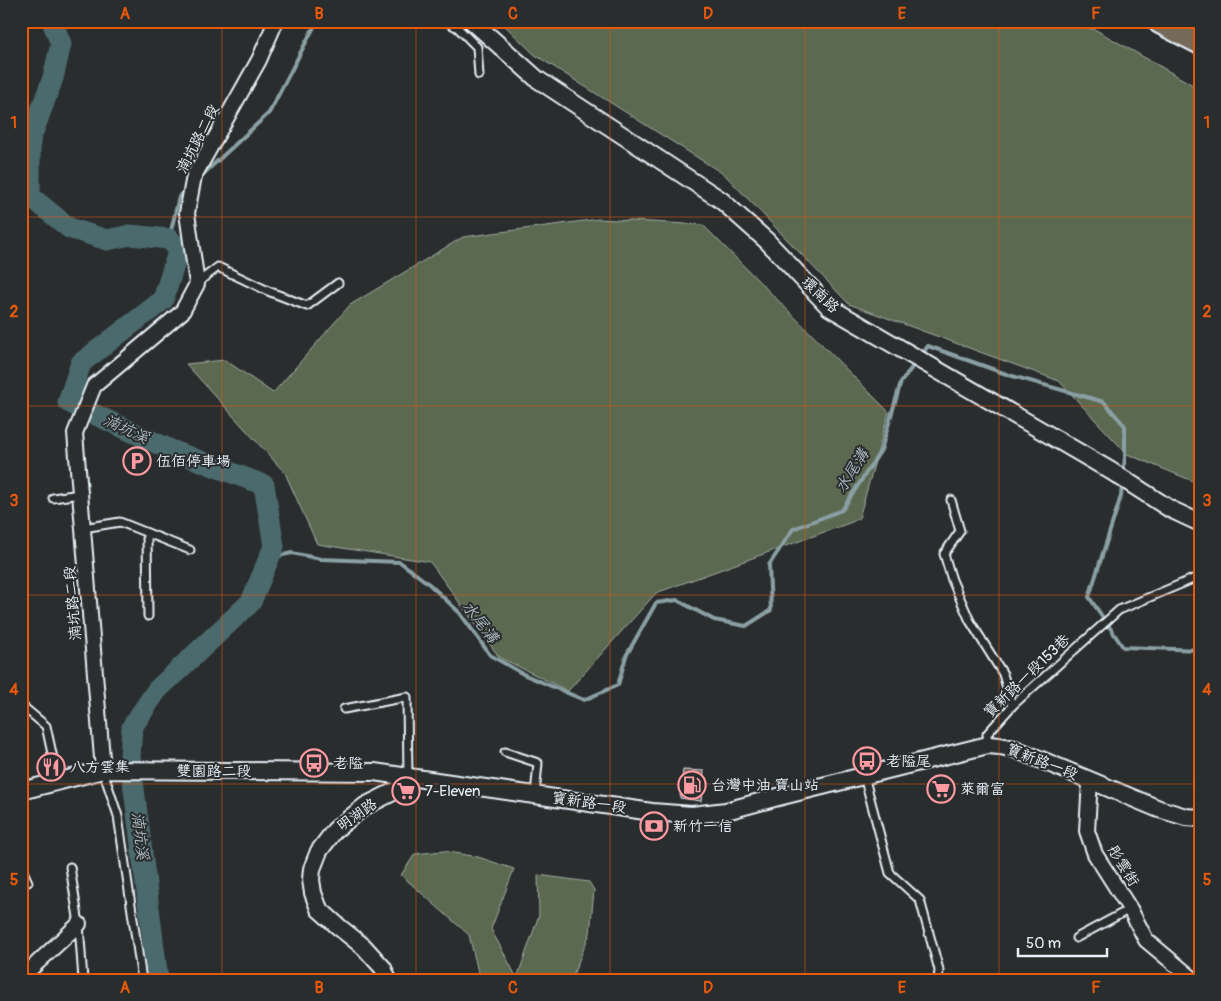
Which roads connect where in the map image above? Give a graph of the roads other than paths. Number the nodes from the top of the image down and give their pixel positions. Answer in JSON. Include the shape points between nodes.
{"nodes":[{"id":1,"x":276,"y":21,"type":"edge"},
{"id":2,"x":445,"y":21,"type":"edge"},
{"id":3,"x":472,"y":21,"type":"edge"},
{"id":4,"x":1161,"y":21,"type":"edge"},
{"id":5,"x":1195,"y":21,"type":"edge"},
{"id":6,"x":1200,"y":25,"type":"edge"},
{"id":7,"x":1200,"y":41,"type":"edge"},
{"id":8,"x":479,"y":75,"type":"dead end"},
{"id":9,"x":197,"y":284,"type":"junction"},
{"id":10,"x":338,"y":284,"type":"dead end"},
{"id":11,"x":80,"y":494,"type":"junction"},
{"id":12,"x":53,"y":498,"type":"dead end"},
{"id":13,"x":952,"y":500,"type":"dead end"},
{"id":14,"x":1200,"y":523,"type":"edge"},
{"id":15,"x":83,"y":528,"type":"junction"},
{"id":16,"x":148,"y":533,"type":"junction"},
{"id":17,"x":190,"y":550,"type":"dead end"},
{"id":18,"x":1200,"y":576,"type":"edge"},
{"id":19,"x":148,"y":616,"type":"dead end"},
{"id":20,"x":21,"y":705,"type":"edge"},
{"id":21,"x":1012,"y":706,"type":"junction"},
{"id":22,"x":344,"y":709,"type":"dead end"},
{"id":23,"x":988,"y":745,"type":"junction"},
{"id":24,"x":505,"y":752,"type":"dead end"},
{"id":25,"x":102,"y":770,"type":"junction"},
{"id":26,"x":864,"y":776,"type":"junction"},
{"id":27,"x":408,"y":778,"type":"junction"},
{"id":28,"x":1090,"y":780,"type":"junction"},
{"id":29,"x":58,"y":782,"type":"junction"},
{"id":30,"x":21,"y":791,"type":"edge"},
{"id":31,"x":535,"y":796,"type":"junction"},
{"id":32,"x":1200,"y":818,"type":"edge"},
{"id":33,"x":21,"y":867,"type":"edge"},
{"id":34,"x":70,"y":867,"type":"dead end"},
{"id":35,"x":28,"y":882,"type":"dead end"},
{"id":36,"x":1130,"y":908,"type":"junction"},
{"id":37,"x":79,"y":924,"type":"junction"},
{"id":38,"x":1076,"y":938,"type":"dead end"},
{"id":39,"x":21,"y":978,"type":"edge"},
{"id":40,"x":83,"y":980,"type":"edge"},
{"id":41,"x":142,"y":980,"type":"edge"},
{"id":42,"x":388,"y":980,"type":"edge"},
{"id":43,"x":938,"y":980,"type":"edge"},
{"id":44,"x":1194,"y":980,"type":"edge"}],
"edges":[{"from":1,"to":9,"type":"street","name":"湳坑路二段","via":[[259,60],[194,176],[187,213]]},
{"from":2,"to":8,"type":"lane","via":[[458,28],[477,47]]},
{"from":3,"to":14,"type":"street","name":"環南路","via":[[537,79],[721,200],[767,241],[829,307],[1170,509]]},
{"from":4,"to":7,"type":"highway"},
{"from":5,"to":6,"type":"highway"},
{"from":9,"to":10,"type":"lane","via":[[218,267],[307,306]]},
{"from":9,"to":11,"type":"street","name":"湳坑路二段","via":[[182,312],[94,386],[75,433]]},
{"from":11,"to":12,"type":"lane"},
{"from":11,"to":15,"type":"street","name":"湳坑路二段"},
{"from":13,"to":21,"type":"lane","via":[[960,530],[944,554],[970,621],[1003,674]]},
{"from":15,"to":16,"type":"lane","via":[[120,522]]},
{"from":15,"to":25,"type":"street","name":"湳坑路二段"},
{"from":16,"to":17,"type":"lane"},
{"from":16,"to":19,"type":"lane"},
{"from":18,"to":21,"type":"lane","name":"寶新路一段153巷","via":[[1119,610]]},
{"from":20,"to":29,"type":"lane","via":[[46,726]]},
{"from":21,"to":23,"type":"lane","name":"寶新路一段153巷","via":[[986,734]]},
{"from":22,"to":27,"type":"lane","via":[[407,698]]},
{"from":23,"to":26,"type":"street","name":"寶新路一段"},
{"from":23,"to":28,"type":"street","name":"寶新路一段","via":[[1015,749]]},
{"from":24,"to":31,"type":"lane","via":[[538,763]]},
{"from":25,"to":27,"type":"street","name":"雙園路二段","via":[[374,772]]},
{"from":25,"to":29,"type":"street","name":"雙園路二段"},
{"from":25,"to":41,"type":"lane","via":[[118,816]]},
{"from":26,"to":31,"type":"street","name":"寶新路一段","via":[[726,811],[692,815]]},
{"from":26,"to":43,"type":"lane","via":[[890,873],[920,900],[939,970]]},
{"from":27,"to":31,"type":"street","name":"寶新路一段"},
{"from":27,"to":42,"type":"street","name":"明湖路","via":[[400,789],[365,806],[334,830],[319,851],[312,869],[313,893],[319,909],[364,947],[383,968]]},
{"from":28,"to":32,"type":"street","name":"寶新路一段","via":[[1159,809]]},
{"from":28,"to":36,"type":"street","name":"彤雲街","via":[[1087,831],[1095,854]]},
{"from":29,"to":30,"type":"street","name":"雙園路二段"},
{"from":33,"to":35,"type":"lane"},
{"from":34,"to":37,"type":"lane"},
{"from":36,"to":38,"type":"lane","name":"彤雲街"},
{"from":36,"to":44,"type":"street","name":"彤雲街","via":[[1146,940]]},
{"from":37,"to":39,"type":"street"},
{"from":37,"to":40,"type":"lane"}]}
